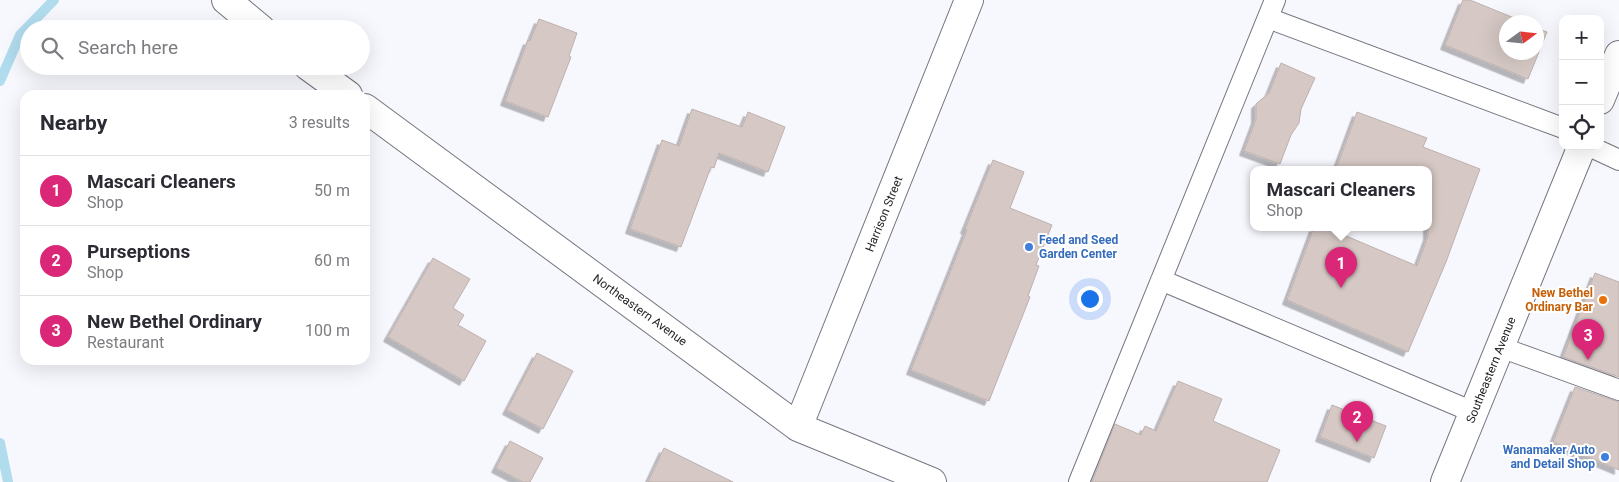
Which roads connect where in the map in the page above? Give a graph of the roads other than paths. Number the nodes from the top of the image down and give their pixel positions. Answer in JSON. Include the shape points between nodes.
{"nodes":[{"id":1,"x":226,"y":0,"type":"edge"},
{"id":2,"x":969,"y":0,"type":"edge"},
{"id":3,"x":1271,"y":9,"type":"edge"},
{"id":4,"x":250,"y":20,"type":"edge"},
{"id":5,"x":1619,"y":55,"type":"edge"},
{"id":6,"x":320,"y":75,"type":"edge"},
{"id":7,"x":341,"y":90,"type":"edge"},
{"id":8,"x":1604,"y":91,"type":"edge"},
{"id":9,"x":370,"y":112,"type":"edge"},
{"id":10,"x":1559,"y":126,"type":"edge"},
{"id":11,"x":1580,"y":150,"type":"edge"},
{"id":12,"x":1598,"y":150,"type":"edge"},
{"id":13,"x":1619,"y":160,"type":"edge"},
{"id":14,"x":1161,"y":280,"type":"junction"},
{"id":15,"x":1500,"y":347,"type":"junction"},
{"id":16,"x":1619,"y":390,"type":"edge"},
{"id":17,"x":1474,"y":412,"type":"junction"},
{"id":18,"x":798,"y":427,"type":"junction"},
{"id":19,"x":932,"y":482,"type":"edge"},
{"id":20,"x":1079,"y":482,"type":"edge"},
{"id":21,"x":1445,"y":482,"type":"edge"}],
"edges":[{"from":1,"to":4,"type":"street"},
{"from":2,"to":18,"type":"street","name":"Harrison Street"},
{"from":3,"to":10,"type":"lane"},
{"from":3,"to":14,"type":"lane"},
{"from":5,"to":8,"type":"street"},
{"from":6,"to":7,"type":"street"},
{"from":9,"to":18,"type":"street","name":"Northeastern Avenue"},
{"from":11,"to":15,"type":"street","name":"Southeastern Avenue"},
{"from":12,"to":13,"type":"lane"},
{"from":14,"to":17,"type":"lane"},
{"from":14,"to":20,"type":"lane"},
{"from":15,"to":16,"type":"lane"},
{"from":15,"to":17,"type":"street","name":"Southeastern Avenue"},
{"from":17,"to":21,"type":"street","name":"Southeastern Avenue"},
{"from":18,"to":19,"type":"street","name":"Northeastern Avenue"}]}
